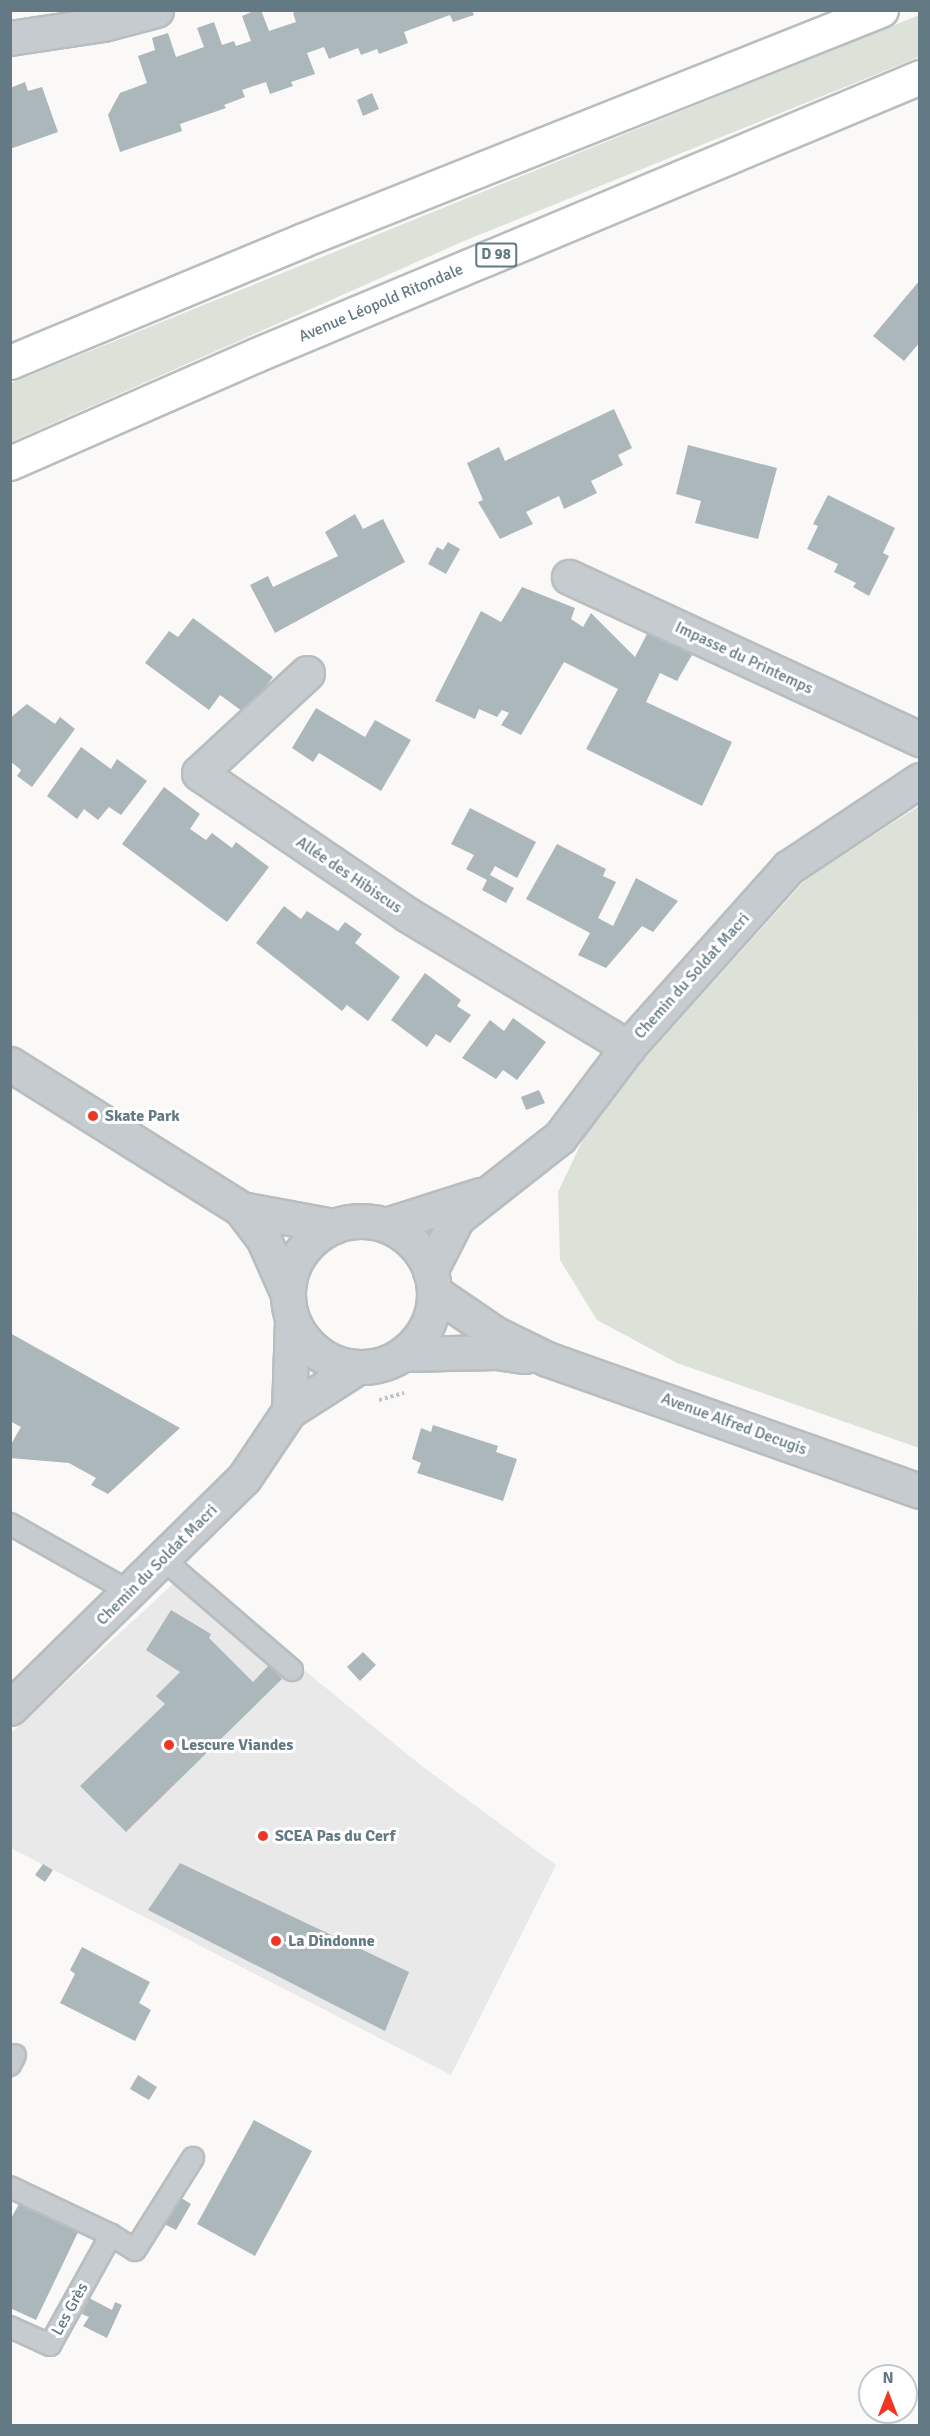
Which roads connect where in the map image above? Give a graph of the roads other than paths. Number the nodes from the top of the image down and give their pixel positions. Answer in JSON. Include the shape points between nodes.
{"nodes":[{"id":1,"x":156,"y":10,"type":"edge"},
{"id":2,"x":881,"y":10,"type":"edge"},
{"id":3,"x":10,"y":38,"type":"edge"},
{"id":4,"x":920,"y":77,"type":"edge"},
{"id":5,"x":10,"y":362,"type":"edge"},
{"id":6,"x":10,"y":463,"type":"edge"},
{"id":7,"x":569,"y":577,"type":"dead end"},
{"id":8,"x":306,"y":673,"type":"dead end"},
{"id":9,"x":920,"y":739,"type":"edge"},
{"id":10,"x":920,"y":780,"type":"edge"},
{"id":11,"x":628,"y":1047,"type":"junction"},
{"id":12,"x":14,"y":1074,"type":"edge"},
{"id":13,"x":484,"y":1193,"type":"junction"},
{"id":14,"x":241,"y":1209,"type":"junction"},
{"id":15,"x":386,"y":1225,"type":"junction"},
{"id":16,"x":334,"y":1226,"type":"junction"},
{"id":17,"x":432,"y":1282,"type":"junction"},
{"id":18,"x":289,"y":1306,"type":"junction"},
{"id":19,"x":403,"y":1354,"type":"junction"},
{"id":20,"x":547,"y":1359,"type":"junction"},
{"id":21,"x":358,"y":1367,"type":"junction"},
{"id":22,"x":289,"y":1411,"type":"junction"},
{"id":23,"x":920,"y":1491,"type":"edge"},
{"id":24,"x":10,"y":1524,"type":"edge"},
{"id":25,"x":164,"y":1560,"type":"junction"},
{"id":26,"x":130,"y":1592,"type":"junction"},
{"id":27,"x":292,"y":1670,"type":"dead end"},
{"id":28,"x":10,"y":1707,"type":"edge"},
{"id":29,"x":193,"y":2158,"type":"dead end"},
{"id":30,"x":10,"y":2187,"type":"edge"},
{"id":31,"x":111,"y":2235,"type":"junction"},
{"id":32,"x":10,"y":2326,"type":"edge"}],
"edges":[{"from":1,"to":3,"type":"street","via":[[103,24]]},
{"from":2,"to":5,"type":"highway","via":[[303,240]]},
{"from":4,"to":6,"type":"highway","name":"Avenue Léopold Ritondale","number":"D 98"},
{"from":7,"to":9,"type":"street","name":"Impasse du Printemps"},
{"from":8,"to":11,"type":"street","name":"Allée des Hibiscus","via":[[199,773],[408,915]]},
{"from":10,"to":11,"type":"street","name":"Chemin du Soldat Macri","via":[[789,867]]},
{"from":11,"to":13,"type":"street","name":"Chemin du Soldat Macri","via":[[560,1137]]},
{"from":12,"to":14,"type":"street"},
{"from":13,"to":15,"type":"street","name":"Chemin du Soldat Macri"},
{"from":13,"to":17,"type":"street","name":"Chemin du Soldat Macri","via":[[457,1218]]},
{"from":14,"to":16,"type":"street"},
{"from":14,"to":18,"type":"street","via":[[264,1240]]},
{"from":15,"to":16,"type":"street","via":[[360,1221]]},
{"from":15,"to":17,"type":"street","via":[[413,1243]]},
{"from":16,"to":18,"type":"street","via":[[306,1245],[296,1259]]},
{"from":17,"to":19,"type":"street","via":[[426,1326]]},
{"from":17,"to":20,"type":"street","name":"Avenue Alfred Decugis","via":[[494,1333]]},
{"from":18,"to":21,"type":"street","via":[[303,1340],[338,1364]]},
{"from":18,"to":22,"type":"street"},
{"from":19,"to":20,"type":"street","name":"Avenue Alfred Decugis","via":[[496,1352]]},
{"from":19,"to":21,"type":"street","via":[[382,1365]]},
{"from":20,"to":23,"type":"street","name":"Avenue Alfred Decugis"},
{"from":21,"to":22,"type":"street","name":"Chemin du Soldat Macri"},
{"from":22,"to":25,"type":"street","name":"Chemin du Soldat Macri","via":[[244,1478]]},
{"from":24,"to":26,"type":"lane"},
{"from":25,"to":26,"type":"street","name":"Chemin du Soldat Macri"},
{"from":25,"to":27,"type":"lane"},
{"from":26,"to":28,"type":"street","name":"Chemin du Soldat Macri","via":[[54,1679]]},
{"from":29,"to":31,"type":"lane","via":[[135,2250]]},
{"from":30,"to":31,"type":"lane"},
{"from":31,"to":32,"type":"lane","name":"Les Grès","via":[[50,2345]]}]}
